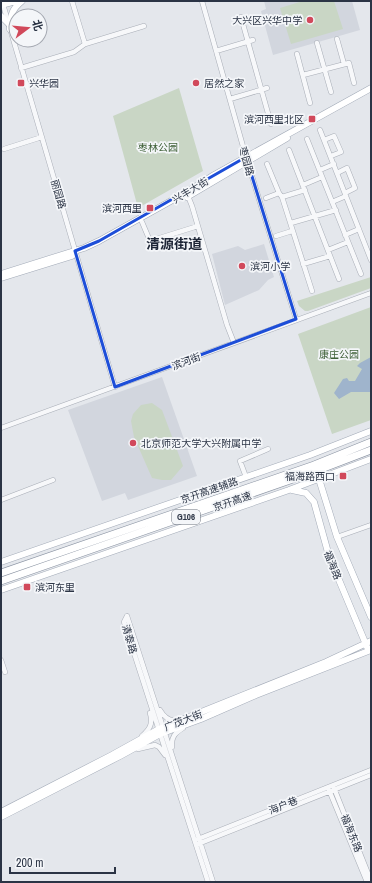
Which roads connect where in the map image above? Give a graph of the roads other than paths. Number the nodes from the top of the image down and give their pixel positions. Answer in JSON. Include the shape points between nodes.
{"nodes":[{"id":1,"x":16,"y":1,"type":"edge"},
{"id":2,"x":22,"y":1,"type":"edge"},
{"id":3,"x":72,"y":1,"type":"edge"},
{"id":4,"x":202,"y":1,"type":"edge"},
{"id":5,"x":2,"y":4,"type":"edge"},
{"id":6,"x":14,"y":8,"type":"edge"},
{"id":7,"x":1,"y":16,"type":"edge"},
{"id":8,"x":241,"y":17,"type":"dead end"},
{"id":9,"x":8,"y":23,"type":"edge"},
{"id":10,"x":8,"y":25,"type":"edge"},
{"id":11,"x":144,"y":26,"type":"dead end"},
{"id":12,"x":337,"y":39,"type":"dead end"},
{"id":13,"x":251,"y":41,"type":"junction"},
{"id":14,"x":317,"y":43,"type":"dead end"},
{"id":15,"x":85,"y":44,"type":"junction"},
{"id":16,"x":15,"y":48,"type":"edge"},
{"id":17,"x":216,"y":51,"type":"junction"},
{"id":18,"x":297,"y":54,"type":"dead end"},
{"id":19,"x":344,"y":64,"type":"junction"},
{"id":20,"x":21,"y":68,"type":"junction"},
{"id":21,"x":325,"y":70,"type":"junction"},
{"id":22,"x":303,"y":75,"type":"junction"},
{"id":23,"x":354,"y":83,"type":"dead end"},
{"id":24,"x":267,"y":88,"type":"dead end"},
{"id":25,"x":371,"y":88,"type":"edge"},
{"id":26,"x":261,"y":90,"type":"junction"},
{"id":27,"x":331,"y":92,"type":"dead end"},
{"id":28,"x":371,"y":93,"type":"edge"},
{"id":29,"x":230,"y":99,"type":"junction"},
{"id":30,"x":310,"y":103,"type":"dead end"},
{"id":31,"x":271,"y":124,"type":"dead end"},
{"id":32,"x":320,"y":130,"type":"dead end"},
{"id":33,"x":42,"y":138,"type":"junction"},
{"id":34,"x":307,"y":139,"type":"dead end"},
{"id":35,"x":324,"y":140,"type":"junction"},
{"id":36,"x":4,"y":149,"type":"dead end"},
{"id":37,"x":289,"y":150,"type":"dead end"},
{"id":38,"x":331,"y":156,"type":"junction"},
{"id":39,"x":246,"y":160,"type":"junction"},
{"id":40,"x":267,"y":164,"type":"dead end"},
{"id":41,"x":334,"y":164,"type":"junction"},
{"id":42,"x":320,"y":170,"type":"junction"},
{"id":43,"x":337,"y":173,"type":"junction"},
{"id":44,"x":322,"y":177,"type":"junction"},
{"id":45,"x":304,"y":188,"type":"junction"},
{"id":46,"x":345,"y":194,"type":"junction"},
{"id":47,"x":280,"y":195,"type":"junction"},
{"id":48,"x":188,"y":196,"type":"junction"},
{"id":49,"x":266,"y":198,"type":"dead end"},
{"id":50,"x":332,"y":202,"type":"junction"},
{"id":51,"x":336,"y":210,"type":"junction"},
{"id":52,"x":315,"y":216,"type":"junction"},
{"id":53,"x":142,"y":222,"type":"junction"},
{"id":54,"x":290,"y":223,"type":"junction"},
{"id":55,"x":198,"y":226,"type":"junction"},
{"id":56,"x":359,"y":229,"type":"junction"},
{"id":57,"x":292,"y":231,"type":"junction"},
{"id":58,"x":345,"y":235,"type":"junction"},
{"id":59,"x":276,"y":236,"type":"dead end"},
{"id":60,"x":348,"y":242,"type":"junction"},
{"id":61,"x":328,"y":250,"type":"junction"},
{"id":62,"x":76,"y":253,"type":"junction"},
{"id":63,"x":330,"y":256,"type":"junction"},
{"id":64,"x":371,"y":260,"type":"edge"},
{"id":65,"x":303,"y":264,"type":"junction"},
{"id":66,"x":1,"y":274,"type":"edge"},
{"id":67,"x":361,"y":274,"type":"dead end"},
{"id":68,"x":1,"y":278,"type":"edge"},
{"id":69,"x":339,"y":279,"type":"dead end"},
{"id":70,"x":312,"y":291,"type":"dead end"},
{"id":71,"x":371,"y":293,"type":"edge"},
{"id":72,"x":296,"y":319,"type":"junction"},
{"id":73,"x":234,"y":343,"type":"junction"},
{"id":74,"x":114,"y":385,"type":"junction"},
{"id":75,"x":1,"y":428,"type":"edge"},
{"id":76,"x":371,"y":431,"type":"edge"},
{"id":77,"x":371,"y":442,"type":"edge"},
{"id":78,"x":268,"y":448,"type":"dead end"},
{"id":79,"x":371,"y":450,"type":"edge"},
{"id":80,"x":371,"y":459,"type":"edge"},
{"id":81,"x":246,"y":477,"type":"junction"},
{"id":82,"x":319,"y":479,"type":"junction"},
{"id":83,"x":54,"y":480,"type":"dead end"},
{"id":84,"x":289,"y":490,"type":"junction"},
{"id":85,"x":1,"y":500,"type":"edge"},
{"id":86,"x":371,"y":525,"type":"edge"},
{"id":87,"x":336,"y":537,"type":"junction"},
{"id":88,"x":1,"y":562,"type":"edge"},
{"id":89,"x":1,"y":572,"type":"edge"},
{"id":90,"x":1,"y":581,"type":"edge"},
{"id":91,"x":1,"y":590,"type":"edge"},
{"id":92,"x":371,"y":617,"type":"edge"},
{"id":93,"x":368,"y":643,"type":"edge"},
{"id":94,"x":371,"y":650,"type":"edge"},
{"id":95,"x":1,"y":660,"type":"edge"},
{"id":96,"x":5,"y":672,"type":"dead end"},
{"id":97,"x":149,"y":698,"type":"junction"},
{"id":98,"x":156,"y":704,"type":"junction"},
{"id":99,"x":191,"y":717,"type":"junction"},
{"id":100,"x":188,"y":724,"type":"junction"},
{"id":101,"x":162,"y":731,"type":"junction"},
{"id":102,"x":137,"y":740,"type":"junction"},
{"id":103,"x":127,"y":752,"type":"junction"},
{"id":104,"x":168,"y":758,"type":"junction"},
{"id":105,"x":174,"y":761,"type":"junction"},
{"id":106,"x":371,"y":770,"type":"edge"},
{"id":107,"x":371,"y":775,"type":"edge"},
{"id":108,"x":331,"y":788,"type":"junction"},
{"id":109,"x":1,"y":812,"type":"edge"},
{"id":110,"x":1,"y":817,"type":"edge"},
{"id":111,"x":198,"y":841,"type":"junction"},
{"id":112,"x":371,"y":881,"type":"edge"},
{"id":113,"x":208,"y":882,"type":"edge"},
{"id":114,"x":213,"y":882,"type":"edge"},
{"id":115,"x":367,"y":882,"type":"edge"}],
"edges":[{"from":1,"to":5,"type":"main road"},
{"from":2,"to":6,"type":"main road"},
{"from":3,"to":15,"type":"street"},
{"from":4,"to":17,"type":"street","name":"枣园路"},
{"from":5,"to":9,"type":"street","name":"丽园路"},
{"from":7,"to":10,"type":"main road"},
{"from":8,"to":13,"type":"street"},
{"from":11,"to":15,"type":"street"},
{"from":12,"to":19,"type":"street"},
{"from":13,"to":17,"type":"street"},
{"from":13,"to":26,"type":"street"},
{"from":14,"to":21,"type":"street"},
{"from":15,"to":20,"type":"street","via":[[74,52]]},
{"from":16,"to":20,"type":"street","name":"丽园路"},
{"from":17,"to":29,"type":"street","name":"枣园路"},
{"from":18,"to":22,"type":"street"},
{"from":19,"to":21,"type":"street"},
{"from":19,"to":23,"type":"street","via":[[349,63]]},
{"from":20,"to":33,"type":"street","name":"丽园路"},
{"from":21,"to":22,"type":"street"},
{"from":21,"to":27,"type":"street"},
{"from":22,"to":30,"type":"street"},
{"from":24,"to":26,"type":"street"},
{"from":25,"to":39,"type":"main road","name":"兴丰大街"},
{"from":26,"to":29,"type":"street"},
{"from":26,"to":31,"type":"street"},
{"from":28,"to":39,"type":"main road","name":"兴丰大街"},
{"from":29,"to":39,"type":"street","name":"枣园路"},
{"from":32,"to":35,"type":"street"},
{"from":33,"to":36,"type":"street"},
{"from":33,"to":62,"type":"street","name":"丽园路"},
{"from":34,"to":42,"type":"street"},
{"from":35,"to":38,"type":"street"},
{"from":35,"to":38,"type":"street","via":[[334,136],[341,152]]},
{"from":37,"to":45,"type":"street"},
{"from":38,"to":41,"type":"street"},
{"from":39,"to":48,"type":"main road","name":"兴丰大街"},
{"from":39,"to":62,"type":"main road","name":"兴丰大街","via":[[214,175],[188,192]]},
{"from":39,"to":72,"type":"street","name":"枣园路"},
{"from":40,"to":47,"type":"street"},
{"from":41,"to":42,"type":"street"},
{"from":41,"to":43,"type":"street"},
{"from":42,"to":44,"type":"street"},
{"from":43,"to":46,"type":"street"},
{"from":43,"to":46,"type":"street","via":[[347,168],[355,188]]},
{"from":44,"to":45,"type":"street"},
{"from":44,"to":50,"type":"street"},
{"from":45,"to":47,"type":"street"},
{"from":45,"to":52,"type":"street"},
{"from":46,"to":50,"type":"street"},
{"from":46,"to":56,"type":"street"},
{"from":47,"to":49,"type":"street"},
{"from":47,"to":54,"type":"street"},
{"from":48,"to":53,"type":"main road","name":"兴丰大街"},
{"from":48,"to":55,"type":"street"},
{"from":50,"to":51,"type":"street"},
{"from":51,"to":52,"type":"street"},
{"from":51,"to":58,"type":"street"},
{"from":52,"to":54,"type":"street"},
{"from":52,"to":61,"type":"street"},
{"from":53,"to":55,"type":"street","via":[[150,241]]},
{"from":53,"to":62,"type":"main road","name":"兴丰大街","via":[[96,247]]},
{"from":54,"to":57,"type":"street"},
{"from":55,"to":73,"type":"street"},
{"from":56,"to":58,"type":"street"},
{"from":56,"to":64,"type":"street"},
{"from":57,"to":59,"type":"street"},
{"from":57,"to":65,"type":"street"},
{"from":58,"to":60,"type":"street"},
{"from":60,"to":61,"type":"street"},
{"from":60,"to":67,"type":"street"},
{"from":61,"to":63,"type":"street"},
{"from":62,"to":66,"type":"main road","name":"兴丰大街"},
{"from":62,"to":68,"type":"main road","name":"兴丰大街"},
{"from":62,"to":74,"type":"street","name":"丽园路"},
{"from":63,"to":65,"type":"street"},
{"from":63,"to":69,"type":"street"},
{"from":65,"to":70,"type":"street"},
{"from":71,"to":72,"type":"street","name":"滨河街"},
{"from":72,"to":73,"type":"street","name":"滨河街"},
{"from":73,"to":74,"type":"street","name":"滨河街"},
{"from":74,"to":75,"type":"street","name":"滨河街"},
{"from":76,"to":81,"type":"main road","name":"京开高速辅路"},
{"from":77,"to":89,"type":"highway","name":"京开高速","number":"G106","via":[[314,465]]},
{"from":78,"to":81,"type":"street","via":[[240,461]]},
{"from":79,"to":90,"type":"highway","name":"京开高速","number":"G106"},
{"from":80,"to":82,"type":"main road"},
{"from":81,"to":88,"type":"main road","name":"京开高速辅路"},
{"from":82,"to":84,"type":"main road"},
{"from":82,"to":87,"type":"main road","name":"福海路"},
{"from":83,"to":85,"type":"street"},
{"from":84,"to":91,"type":"main road"},
{"from":84,"to":93,"type":"main road","name":"福海路","via":[[306,493],[314,502],[329,556]]},
{"from":86,"to":87,"type":"street"},
{"from":87,"to":92,"type":"main road","name":"福海路"},
{"from":93,"to":94,"type":"main road","name":"福海路"},
{"from":93,"to":99,"type":"main road","name":"广茂大街"},
{"from":94,"to":100,"type":"main road","name":"广茂大街"},
{"from":95,"to":96,"type":"street"},
{"from":97,"to":98,"type":"street","name":"清泰路","via":[[124,622],[127,616]]},
{"from":97,"to":101,"type":"street","name":"清泰路"},
{"from":97,"to":102,"type":"street","via":[[152,723],[149,730]]},
{"from":98,"to":99,"type":"street","via":[[163,715],[173,721]]},
{"from":98,"to":101,"type":"street","name":"清泰路"},
{"from":99,"to":101,"type":"main road","name":"广茂大街"},
{"from":100,"to":101,"type":"main road","name":"广茂大街"},
{"from":100,"to":105,"type":"street","via":[[176,732],[171,741]]},
{"from":101,"to":102,"type":"main road","name":"广茂大街"},
{"from":101,"to":103,"type":"main road","name":"广茂大街"},
{"from":101,"to":104,"type":"street","name":"清泰路"},
{"from":101,"to":105,"type":"street","name":"清泰路"},
{"from":102,"to":109,"type":"main road","name":"广茂大街"},
{"from":103,"to":104,"type":"street","via":[[155,744]]},
{"from":103,"to":110,"type":"main road","name":"广茂大街"},
{"from":104,"to":111,"type":"street","name":"清泰路"},
{"from":105,"to":111,"type":"street","name":"清泰路"},
{"from":106,"to":108,"type":"street","name":"海户巷"},
{"from":107,"to":108,"type":"street","name":"海户巷"},
{"from":108,"to":111,"type":"street","name":"海户巷"},
{"from":108,"to":112,"type":"street","name":"福海东路"},
{"from":108,"to":115,"type":"street","name":"福海东路"},
{"from":111,"to":113,"type":"street","name":"清泰路"},
{"from":111,"to":114,"type":"street","name":"清泰路"}]}
